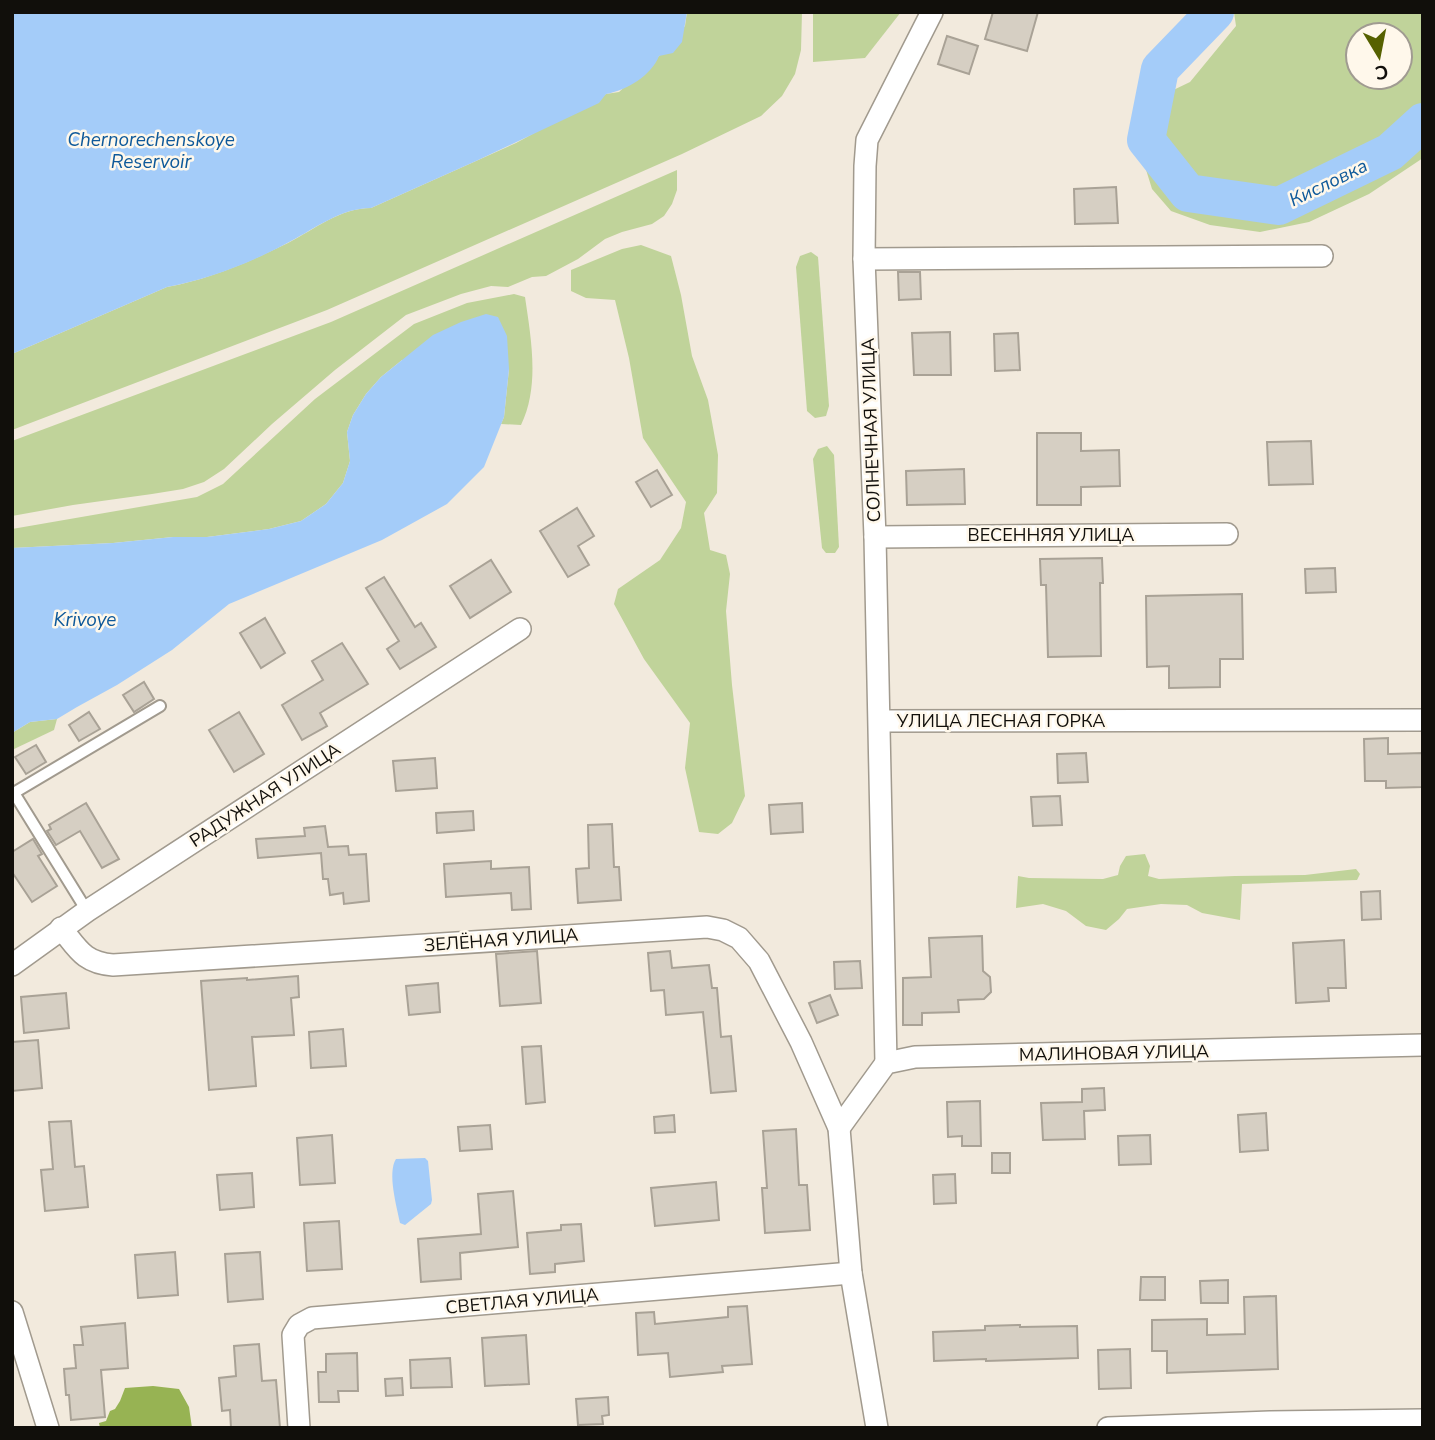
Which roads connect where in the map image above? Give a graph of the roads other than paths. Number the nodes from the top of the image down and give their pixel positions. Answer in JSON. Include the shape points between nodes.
{"nodes":[{"id":1,"x":932,"y":12,"type":"edge"},
{"id":2,"x":1322,"y":256,"type":"dead end"},
{"id":3,"x":864,"y":259,"type":"junction"},
{"id":4,"x":1227,"y":534,"type":"dead end"},
{"id":5,"x":876,"y":537,"type":"junction"},
{"id":6,"x":520,"y":629,"type":"dead end"},
{"id":7,"x":160,"y":706,"type":"dead end"},
{"id":8,"x":1423,"y":720,"type":"edge"},
{"id":9,"x":880,"y":721,"type":"junction"},
{"id":10,"x":13,"y":794,"type":"edge"},
{"id":11,"x":87,"y":911,"type":"junction"},
{"id":12,"x":61,"y":928,"type":"junction"},
{"id":13,"x":12,"y":965,"type":"edge"},
{"id":14,"x":1423,"y":1045,"type":"edge"},
{"id":15,"x":886,"y":1063,"type":"junction"},
{"id":16,"x":839,"y":1128,"type":"junction"},
{"id":17,"x":851,"y":1273,"type":"junction"},
{"id":18,"x":12,"y":1312,"type":"edge"},
{"id":19,"x":1423,"y":1420,"type":"edge"},
{"id":20,"x":48,"y":1428,"type":"edge"},
{"id":21,"x":299,"y":1428,"type":"edge"},
{"id":22,"x":877,"y":1428,"type":"edge"},
{"id":23,"x":1108,"y":1428,"type":"edge"}],
"edges":[{"from":1,"to":3,"type":"street","name":"СОЛНЕЧНАЯ УЛИЦА","via":[[867,140]]},
{"from":2,"to":3,"type":"street"},
{"from":3,"to":5,"type":"street","name":"СОЛНЕЧНАЯ УЛИЦА"},
{"from":4,"to":5,"type":"street","name":"ВЕСЕННЯЯ УЛИЦА"},
{"from":5,"to":9,"type":"street","name":"СОЛНЕЧНАЯ УЛИЦА"},
{"from":6,"to":11,"type":"street","name":"РАДУЖНАЯ УЛИЦА"},
{"from":7,"to":10,"type":"lane"},
{"from":8,"to":9,"type":"street","name":"УЛИЦА ЛЕСНАЯ ГОРКА"},
{"from":9,"to":15,"type":"street","name":"УЛИЦА ЛЕСНАЯ ГОРКА"},
{"from":10,"to":11,"type":"lane"},
{"from":11,"to":12,"type":"street","name":"РАДУЖНАЯ УЛИЦА"},
{"from":12,"to":13,"type":"street","name":"РАДУЖНАЯ УЛИЦА"},
{"from":12,"to":16,"type":"street","name":"ЗЕЛЁНАЯ УЛИЦА","via":[[85,958],[113,965],[707,927],[723,930],[739,938],[759,961]]},
{"from":14,"to":15,"type":"street","name":"МАЛИНОВАЯ УЛИЦА","via":[[915,1057]]},
{"from":15,"to":16,"type":"street"},
{"from":16,"to":17,"type":"street","name":"ЗЕЛЁНАЯ УЛИЦА"},
{"from":17,"to":21,"type":"street","name":"СВЕТЛАЯ УЛИЦА","via":[[312,1318],[293,1335]]},
{"from":17,"to":22,"type":"street","name":"ЗЕЛЁНАЯ УЛИЦА"},
{"from":18,"to":20,"type":"street"},
{"from":19,"to":23,"type":"street"}]}
